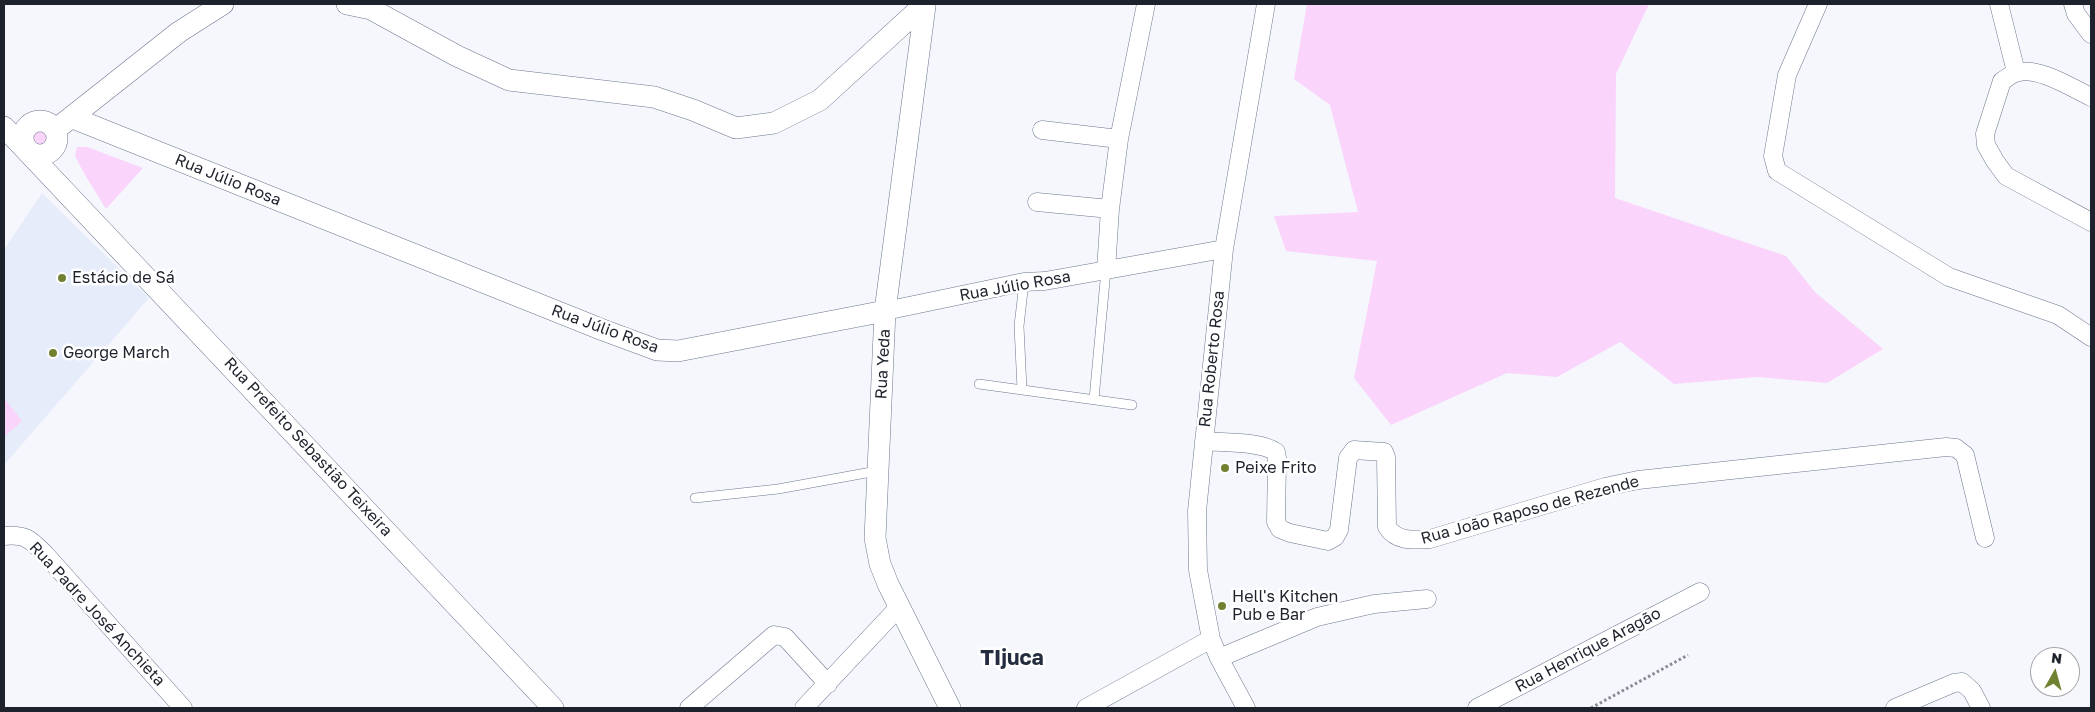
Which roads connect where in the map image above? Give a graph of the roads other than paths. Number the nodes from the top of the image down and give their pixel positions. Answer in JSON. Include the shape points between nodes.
{"nodes":[{"id":1,"x":223,"y":4,"type":"edge"},
{"id":2,"x":348,"y":4,"type":"edge"},
{"id":3,"x":1146,"y":4,"type":"edge"},
{"id":4,"x":1266,"y":4,"type":"edge"},
{"id":5,"x":1818,"y":4,"type":"edge"},
{"id":6,"x":1999,"y":4,"type":"edge"},
{"id":7,"x":2073,"y":4,"type":"edge"},
{"id":8,"x":925,"y":5,"type":"edge"},
{"id":9,"x":2091,"y":34,"type":"edge"},
{"id":10,"x":2016,"y":72,"type":"junction"},
{"id":11,"x":2091,"y":97,"type":"edge"},
{"id":12,"x":4,"y":111,"type":"edge"},
{"id":13,"x":73,"y":118,"type":"junction"},
{"id":14,"x":35,"y":122,"type":"junction"},
{"id":15,"x":4,"y":127,"type":"edge"},
{"id":16,"x":1042,"y":130,"type":"dead end"},
{"id":17,"x":54,"y":140,"type":"junction"},
{"id":18,"x":1119,"y":140,"type":"junction"},
{"id":19,"x":26,"y":149,"type":"junction"},
{"id":20,"x":62,"y":186,"type":"junction"},
{"id":21,"x":1037,"y":202,"type":"dead end"},
{"id":22,"x":1110,"y":209,"type":"junction"},
{"id":23,"x":2091,"y":222,"type":"edge"},
{"id":24,"x":1224,"y":249,"type":"junction"},
{"id":25,"x":1106,"y":270,"type":"junction"},
{"id":26,"x":1024,"y":282,"type":"junction"},
{"id":27,"x":885,"y":311,"type":"junction"},
{"id":28,"x":2091,"y":337,"type":"edge"},
{"id":29,"x":979,"y":384,"type":"dead end"},
{"id":30,"x":1022,"y":389,"type":"junction"},
{"id":31,"x":1094,"y":398,"type":"junction"},
{"id":32,"x":1132,"y":405,"type":"dead end"},
{"id":33,"x":1204,"y":441,"type":"junction"},
{"id":34,"x":877,"y":471,"type":"junction"},
{"id":35,"x":695,"y":498,"type":"dead end"},
{"id":36,"x":4,"y":536,"type":"edge"},
{"id":37,"x":1985,"y":538,"type":"dead end"},
{"id":38,"x":1700,"y":592,"type":"dead end"},
{"id":39,"x":1426,"y":599,"type":"dead end"},
{"id":40,"x":899,"y":607,"type":"junction"},
{"id":41,"x":1211,"y":639,"type":"junction"},
{"id":42,"x":1219,"y":658,"type":"junction"},
{"id":43,"x":828,"y":684,"type":"junction"},
{"id":44,"x":183,"y":708,"type":"edge"},
{"id":45,"x":553,"y":708,"type":"edge"},
{"id":46,"x":689,"y":708,"type":"edge"},
{"id":47,"x":804,"y":708,"type":"edge"},
{"id":48,"x":950,"y":708,"type":"edge"},
{"id":49,"x":1086,"y":708,"type":"edge"},
{"id":50,"x":1246,"y":708,"type":"edge"},
{"id":51,"x":1477,"y":708,"type":"edge"},
{"id":52,"x":1896,"y":708,"type":"edge"},
{"id":53,"x":1981,"y":708,"type":"edge"}],
"edges":[{"from":1,"to":13,"type":"street","via":[[179,32]]},
{"from":2,"to":8,"type":"street","via":[[371,9],[509,80],[654,97],[736,128],[774,123],[820,100]]},
{"from":3,"to":18,"type":"street"},
{"from":4,"to":24,"type":"street","name":"Rua Roberto Rosa"},
{"from":5,"to":28,"type":"street","via":[[1787,76],[1773,156],[1777,171],[1949,277],[2058,315]]},
{"from":6,"to":10,"type":"street"},
{"from":7,"to":9,"type":"street","via":[[2076,14]]},
{"from":8,"to":27,"type":"street","name":"Rua Yeda"},
{"from":10,"to":11,"type":"street","via":[[2043,74]]},
{"from":10,"to":23,"type":"street","via":[[2002,81],[1985,134],[1986,145],[2006,176]]},
{"from":12,"to":14,"type":"street"},
{"from":13,"to":17,"type":"street"},
{"from":13,"to":27,"type":"street","name":"Rua Júlio Rosa","via":[[657,350],[678,351]]},
{"from":14,"to":17,"type":"street","via":[[46,123]]},
{"from":14,"to":19,"type":"street","via":[[23,133]]},
{"from":15,"to":19,"type":"street","name":"Rua Prefeito Sebastião Teixeira"},
{"from":16,"to":18,"type":"street"},
{"from":17,"to":19,"type":"street","via":[[42,156]]},
{"from":17,"to":20,"type":"street","name":"Rua Prefeito Sebastião Teixeira","via":[[54,164]]},
{"from":18,"to":22,"type":"street"},
{"from":19,"to":20,"type":"street","name":"Rua Prefeito Sebastião Teixeira"},
{"from":20,"to":45,"type":"street","name":"Rua Prefeito Sebastião Teixeira"},
{"from":21,"to":22,"type":"street"},
{"from":22,"to":25,"type":"street"},
{"from":24,"to":25,"type":"street","name":"Rua Júlio Rosa"},
{"from":24,"to":33,"type":"street","name":"Rua Roberto Rosa"},
{"from":25,"to":26,"type":"street","name":"Rua Júlio Rosa"},
{"from":25,"to":31,"type":"lane"},
{"from":26,"to":27,"type":"street","name":"Rua Júlio Rosa"},
{"from":26,"to":30,"type":"lane","via":[[1019,326]]},
{"from":27,"to":34,"type":"street","name":"Rua Yeda"},
{"from":29,"to":30,"type":"lane"},
{"from":30,"to":31,"type":"lane"},
{"from":31,"to":32,"type":"lane"},
{"from":33,"to":37,"type":"street","name":"Rua João Raposo de Rezende","via":[[1260,446],[1276,452],[1276,522],[1280,529],[1328,541],[1339,530],[1348,458],[1354,450],[1384,452],[1386,527],[1392,534],[1408,540],[1430,539],[1638,480],[1956,448],[1966,455]]},
{"from":33,"to":41,"type":"street","name":"Rua Roberto Rosa","via":[[1197,511],[1198,570]]},
{"from":34,"to":35,"type":"lane","via":[[778,489]]},
{"from":34,"to":40,"type":"street","name":"Rua Yeda","via":[[875,538],[880,564]]},
{"from":36,"to":44,"type":"street","name":"Rua Padre José Anchieta","via":[[23,536],[46,554]]},
{"from":38,"to":51,"type":"street","name":"Rua Henrique Aragão"},
{"from":39,"to":42,"type":"street","via":[[1374,604],[1317,617]]},
{"from":40,"to":43,"type":"street"},
{"from":40,"to":48,"type":"street","name":"Rua Yeda"},
{"from":41,"to":42,"type":"street","name":"Rua Roberto Rosa"},
{"from":41,"to":49,"type":"street"},
{"from":42,"to":50,"type":"street","name":"Rua Roberto Rosa"},
{"from":43,"to":46,"type":"street","via":[[785,637],[774,635]]},
{"from":43,"to":47,"type":"street"},
{"from":52,"to":53,"type":"street","via":[[1962,682],[1972,691]]}]}
